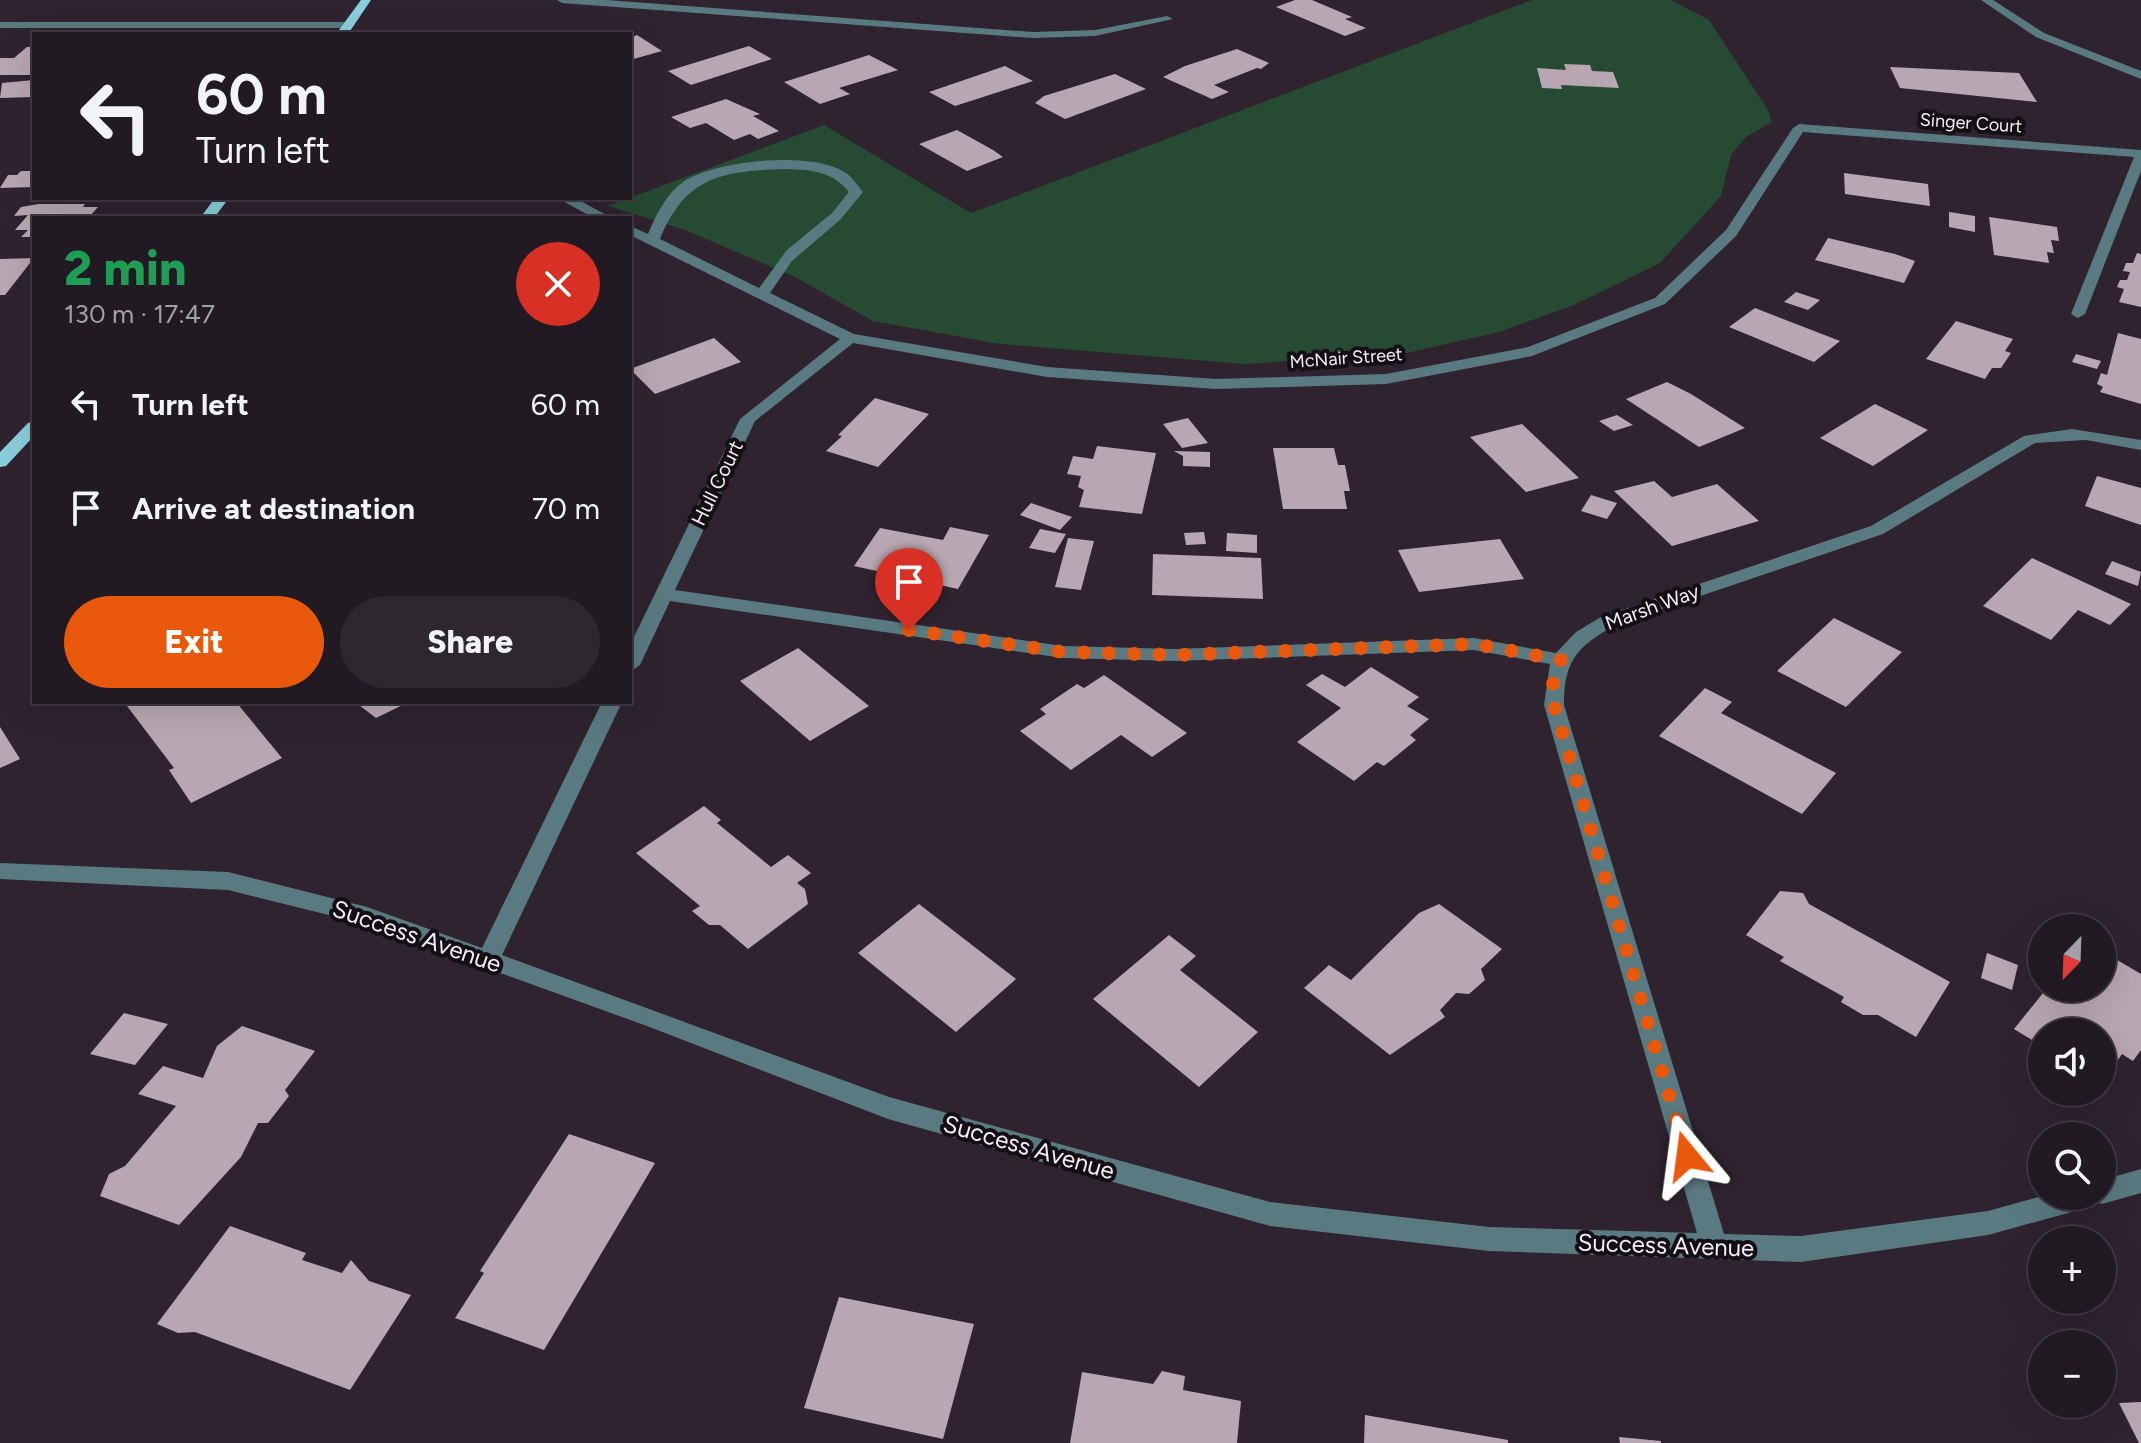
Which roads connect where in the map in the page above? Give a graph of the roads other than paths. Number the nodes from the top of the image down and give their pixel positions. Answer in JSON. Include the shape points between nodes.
{"nodes":[{"id":1,"x":366,"y":0,"type":"edge"},
{"id":2,"x":562,"y":0,"type":"edge"},
{"id":3,"x":1986,"y":0,"type":"edge"},
{"id":4,"x":1167,"y":19,"type":"dead end"},
{"id":5,"x":0,"y":25,"type":"edge"},
{"id":6,"x":346,"y":29,"type":"edge"},
{"id":7,"x":2141,"y":75,"type":"edge"},
{"id":8,"x":1799,"y":128,"type":"joint"},
{"id":9,"x":2141,"y":154,"type":"edge"},
{"id":10,"x":568,"y":200,"type":"edge"},
{"id":11,"x":601,"y":216,"type":"edge"},
{"id":12,"x":632,"y":231,"type":"edge"},
{"id":13,"x":652,"y":241,"type":"junction"},
{"id":14,"x":762,"y":295,"type":"junction"},
{"id":15,"x":2078,"y":314,"type":"dead end"},
{"id":16,"x":850,"y":338,"type":"junction"},
{"id":17,"x":32,"y":428,"type":"edge"},
{"id":18,"x":2141,"y":445,"type":"edge"},
{"id":19,"x":0,"y":462,"type":"edge"},
{"id":20,"x":664,"y":594,"type":"junction"},
{"id":21,"x":1561,"y":660,"type":"junction"},
{"id":22,"x":632,"y":661,"type":"edge"},
{"id":23,"x":611,"y":704,"type":"edge"},
{"id":24,"x":0,"y":871,"type":"edge"},
{"id":25,"x":488,"y":960,"type":"junction"},
{"id":26,"x":2141,"y":1181,"type":"edge"},
{"id":27,"x":2116,"y":1188,"type":"edge"},
{"id":28,"x":2033,"y":1210,"type":"edge"},
{"id":29,"x":1715,"y":1248,"type":"junction"}],
"edges":[{"from":1,"to":6,"type":"main road"},
{"from":2,"to":4,"type":"street","via":[[1044,35],[1114,31]]},
{"from":3,"to":7,"type":"street","via":[[2014,23]]},
{"from":5,"to":6,"type":"street"},
{"from":8,"to":9,"type":"street","name":"Singer Court"},
{"from":8,"to":16,"type":"street","name":"McNair Street","via":[[1731,233],[1660,301],[1532,351],[1386,379],[1216,384],[1047,372]]},
{"from":9,"to":15,"type":"street"},
{"from":10,"to":11,"type":"street"},
{"from":12,"to":13,"type":"street","name":"McNair Street"},
{"from":13,"to":14,"type":"street","name":"McNair Street"},
{"from":13,"to":14,"type":"street","via":[[664,209],[690,183],[739,168],[786,163],[839,173],[856,192],[844,211],[796,249]]},
{"from":14,"to":16,"type":"street","name":"McNair Street"},
{"from":16,"to":20,"type":"street","name":"Hull Court","via":[[748,419]]},
{"from":17,"to":19,"type":"main road"},
{"from":18,"to":21,"type":"street","name":"Marsh Way","via":[[2072,434],[2030,439],[1877,530],[1608,621],[1587,632]]},
{"from":20,"to":21,"type":"street","via":[[1063,652],[1175,655],[1474,644]]},
{"from":20,"to":22,"type":"street","name":"Hull Court"},
{"from":21,"to":29,"type":"street","via":[[1553,679],[1554,705]]},
{"from":23,"to":25,"type":"street"},
{"from":24,"to":25,"type":"street","name":"Success Avenue","via":[[228,881],[367,916]]},
{"from":25,"to":29,"type":"street","name":"Success Avenue","via":[[888,1108],[1270,1214],[1489,1239]]},
{"from":26,"to":27,"type":"street"},
{"from":28,"to":29,"type":"street","name":"Success Avenue","via":[[1972,1226],[1801,1249]]}]}
